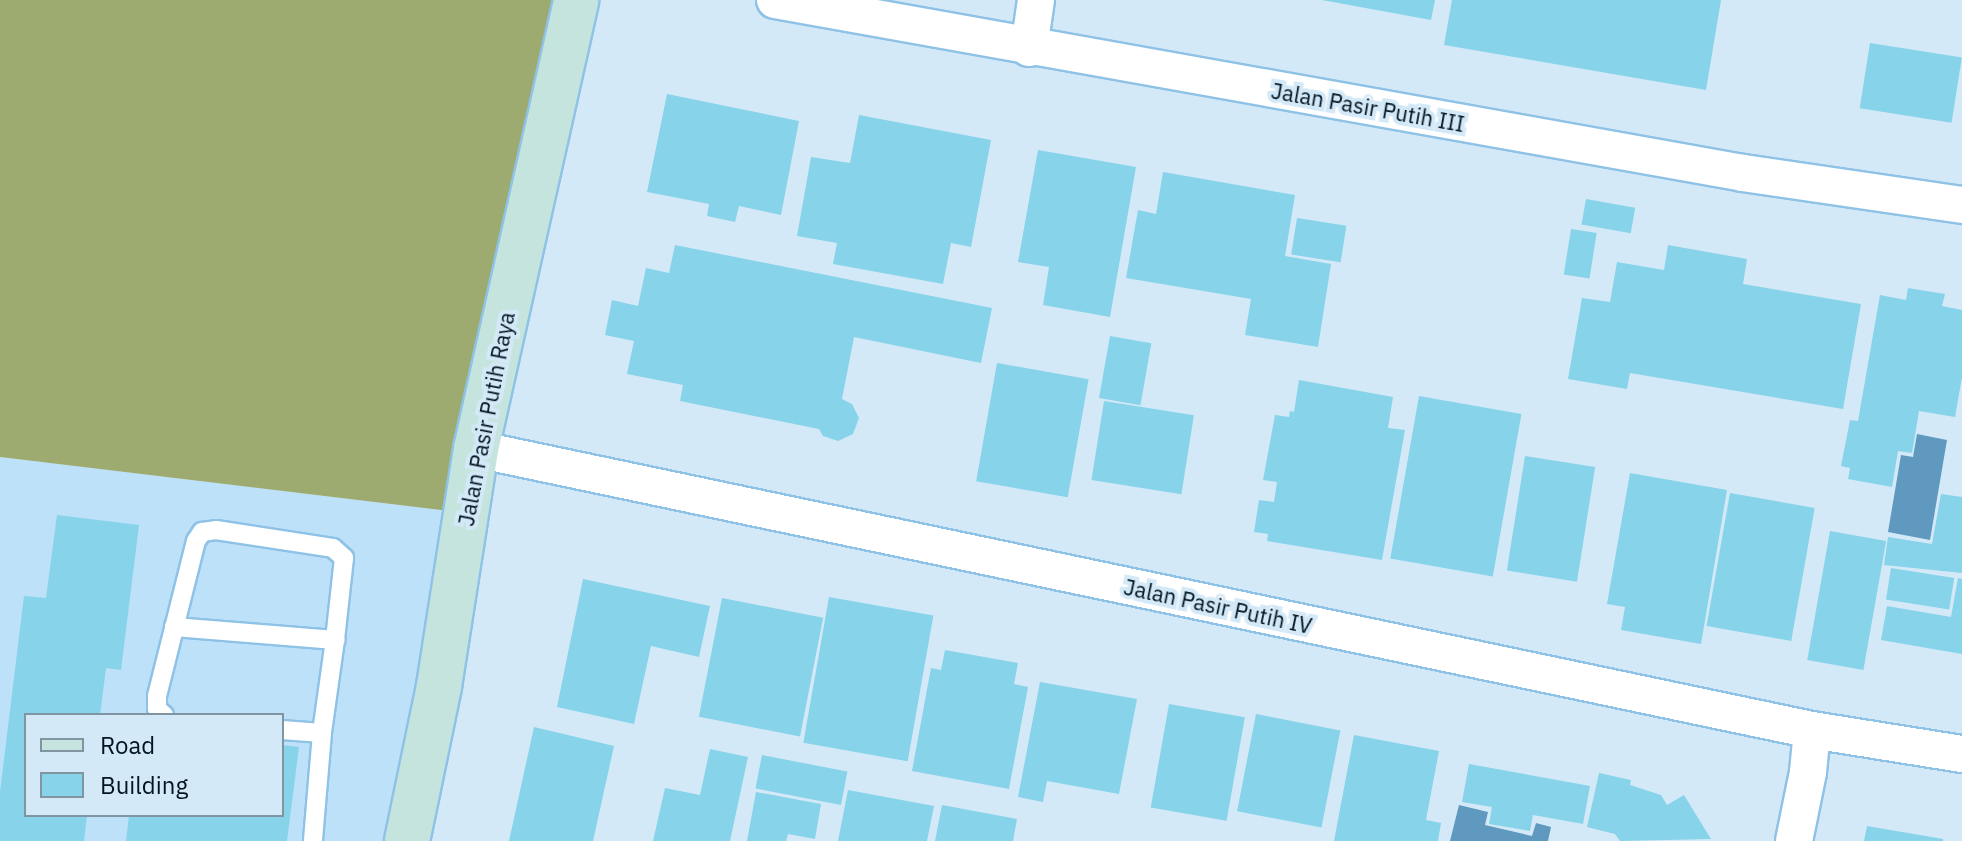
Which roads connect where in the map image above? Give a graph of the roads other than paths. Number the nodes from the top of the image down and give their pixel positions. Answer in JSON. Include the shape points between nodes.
{"nodes":[{"id":1,"x":576,"y":0,"type":"edge"},
{"id":2,"x":775,"y":0,"type":"edge"},
{"id":3,"x":1036,"y":0,"type":"edge"},
{"id":4,"x":1029,"y":48,"type":"junction"},
{"id":5,"x":1962,"y":205,"type":"edge"},
{"id":6,"x":476,"y":449,"type":"junction"},
{"id":7,"x":174,"y":627,"type":"junction"},
{"id":8,"x":335,"y":640,"type":"junction"},
{"id":9,"x":162,"y":713,"type":"edge"},
{"id":10,"x":284,"y":730,"type":"edge"},
{"id":11,"x":1812,"y":730,"type":"junction"},
{"id":12,"x":322,"y":733,"type":"junction"},
{"id":13,"x":1962,"y":754,"type":"edge"},
{"id":14,"x":313,"y":841,"type":"edge"},
{"id":15,"x":407,"y":841,"type":"edge"},
{"id":16,"x":1794,"y":841,"type":"edge"}],
"edges":[{"from":1,"to":6,"type":"street","name":"Jalan Pasir Putih Raya"},
{"from":2,"to":4,"type":"street","name":"Jalan Pasir Putih III"},
{"from":3,"to":4,"type":"street"},
{"from":4,"to":5,"type":"street","name":"Jalan Pasir Putih III","via":[[1743,173]]},
{"from":6,"to":11,"type":"street","name":"Jalan Pasir Putih IV"},
{"from":6,"to":15,"type":"street","name":"Jalan Pasir Putih Raya","via":[[439,686]]},
{"from":7,"to":8,"type":"lane"},
{"from":7,"to":8,"type":"lane","via":[[196,541],[202,532],[216,530],[333,548],[344,558]]},
{"from":7,"to":9,"type":"lane","via":[[157,696]]},
{"from":8,"to":12,"type":"lane"},
{"from":10,"to":12,"type":"lane"},
{"from":11,"to":13,"type":"street","name":"Jalan Pasir Putih IV"},
{"from":11,"to":16,"type":"street"},
{"from":12,"to":14,"type":"lane"}]}
